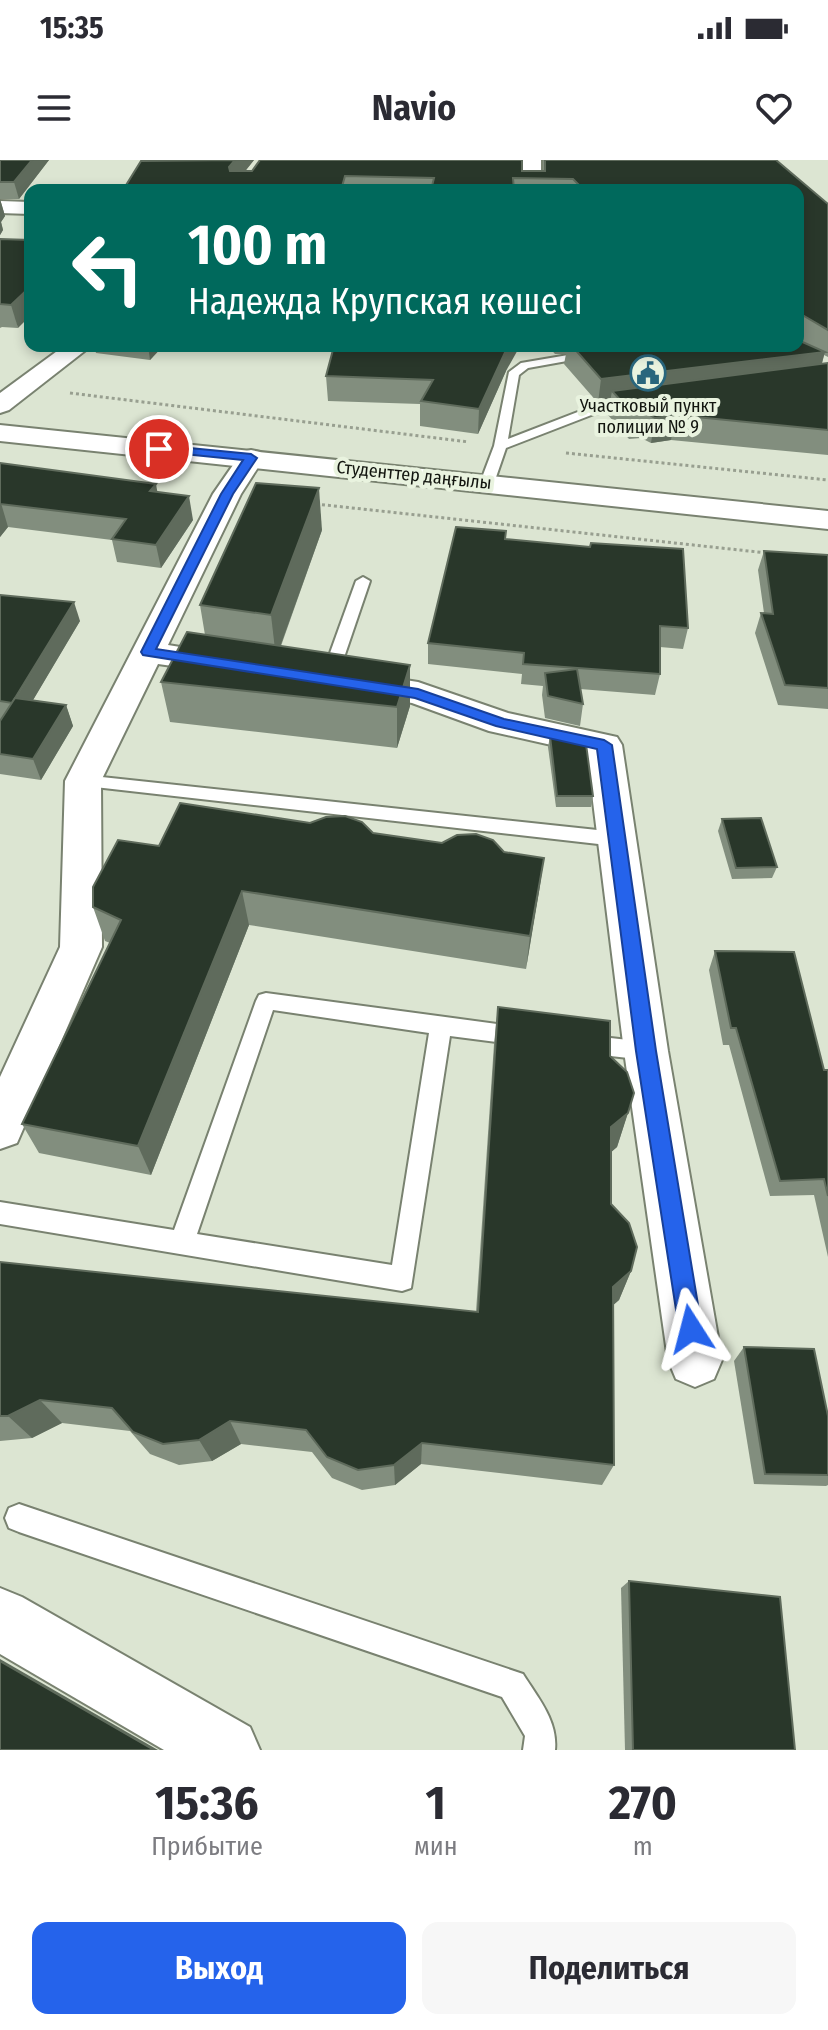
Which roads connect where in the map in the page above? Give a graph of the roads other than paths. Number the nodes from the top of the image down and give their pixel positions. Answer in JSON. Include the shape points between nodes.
{"nodes":[{"id":1,"x":532,"y":160,"type":"edge"},
{"id":2,"x":532,"y":184,"type":"edge"},
{"id":3,"x":0,"y":207,"type":"edge"},
{"id":4,"x":24,"y":208,"type":"edge"},
{"id":5,"x":71,"y":352,"type":"edge"},
{"id":6,"x":574,"y":357,"type":"edge"},
{"id":7,"x":655,"y":403,"type":"edge"},
{"id":8,"x":0,"y":405,"type":"edge"},
{"id":9,"x":0,"y":433,"type":"edge"},
{"id":10,"x":500,"y":446,"type":"junction"},
{"id":11,"x":251,"y":458,"type":"junction"},
{"id":12,"x":487,"y":483,"type":"junction"},
{"id":13,"x":828,"y":520,"type":"edge"},
{"id":14,"x":363,"y":581,"type":"dead end"},
{"id":15,"x":148,"y":652,"type":"junction"},
{"id":16,"x":299,"y":674,"type":"junction"},
{"id":17,"x":83,"y":781,"type":"junction"},
{"id":18,"x":616,"y":839,"type":"junction"},
{"id":19,"x":441,"y":1026,"type":"junction"},
{"id":20,"x":535,"y":1038,"type":"edge"},
{"id":21,"x":567,"y":1042,"type":"edge"},
{"id":22,"x":646,"y":1051,"type":"junction"},
{"id":23,"x":0,"y":1128,"type":"edge"},
{"id":24,"x":0,"y":1213,"type":"edge"},
{"id":25,"x":182,"y":1243,"type":"junction"},
{"id":26,"x":695,"y":1360,"type":"dead end"},
{"id":27,"x":19,"y":1518,"type":"dead end"},
{"id":28,"x":0,"y":1619,"type":"edge"},
{"id":29,"x":227,"y":1750,"type":"edge"},
{"id":30,"x":539,"y":1750,"type":"edge"}],
"edges":[{"from":1,"to":2,"type":"street"},
{"from":3,"to":4,"type":"street"},
{"from":5,"to":8,"type":"street"},
{"from":6,"to":10,"type":"lane","via":[[525,365],[513,374]]},
{"from":7,"to":10,"type":"lane","via":[[592,411]]},
{"from":9,"to":11,"type":"street","name":"Студенттер даңғылы"},
{"from":10,"to":12,"type":"lane"},
{"from":11,"to":12,"type":"street","name":"Студенттер даңғылы"},
{"from":11,"to":15,"type":"street","via":[[227,494]]},
{"from":12,"to":13,"type":"street","name":"Студенттер даңғылы"},
{"from":14,"to":16,"type":"lane"},
{"from":15,"to":16,"type":"street"},
{"from":15,"to":17,"type":"street"},
{"from":16,"to":18,"type":"street","via":[[418,693],[501,723],[604,745]]},
{"from":17,"to":18,"type":"lane"},
{"from":17,"to":23,"type":"street","via":[[81,947]]},
{"from":18,"to":22,"type":"street"},
{"from":19,"to":20,"type":"lane"},
{"from":19,"to":25,"type":"lane","via":[[266,1001]]},
{"from":19,"to":25,"type":"lane","via":[[402,1279]]},
{"from":21,"to":22,"type":"lane"},
{"from":22,"to":26,"type":"street"},
{"from":24,"to":25,"type":"lane"},
{"from":27,"to":30,"type":"lane","via":[[512,1685],[541,1733]]},
{"from":28,"to":29,"type":"street"}]}
